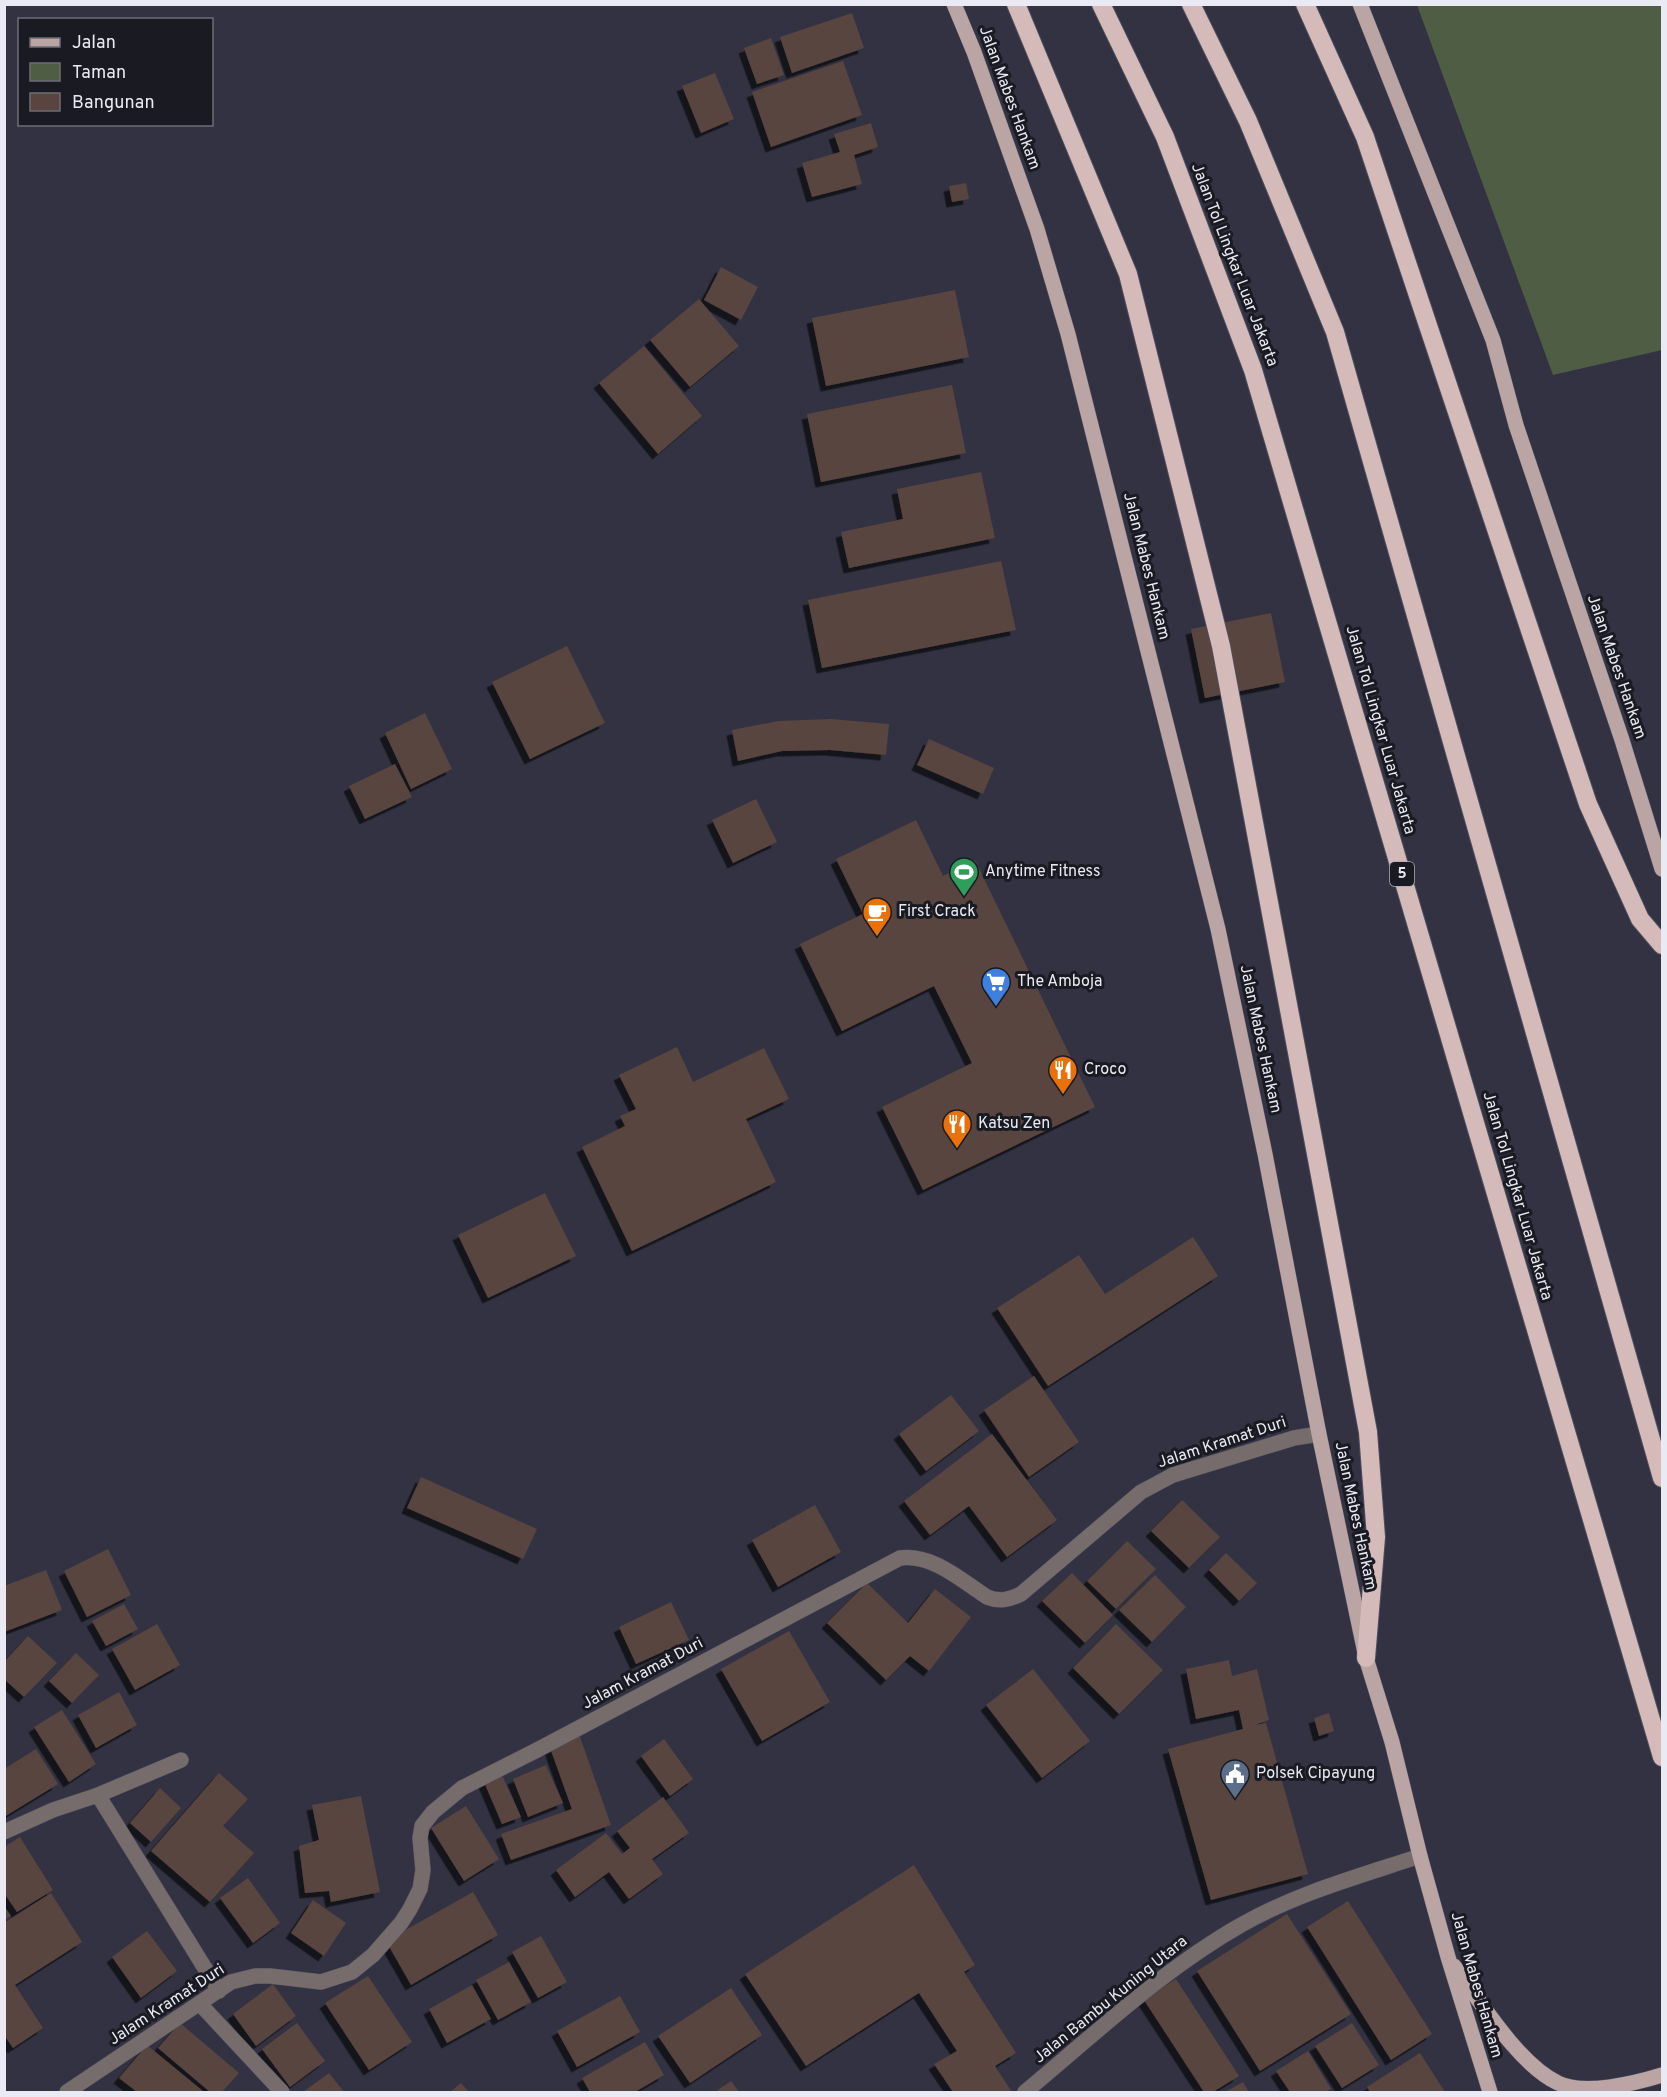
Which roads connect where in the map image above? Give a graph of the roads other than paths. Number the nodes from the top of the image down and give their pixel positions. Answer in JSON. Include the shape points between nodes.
{"nodes":[{"id":1,"x":954,"y":4,"type":"edge"},
{"id":2,"x":1016,"y":4,"type":"edge"},
{"id":3,"x":1101,"y":4,"type":"edge"},
{"id":4,"x":1191,"y":4,"type":"edge"},
{"id":5,"x":1305,"y":4,"type":"edge"},
{"id":6,"x":1360,"y":4,"type":"edge"},
{"id":7,"x":1662,"y":869,"type":"edge"},
{"id":8,"x":1662,"y":945,"type":"edge"},
{"id":9,"x":1319,"y":1434,"type":"junction"},
{"id":10,"x":1662,"y":1478,"type":"edge"},
{"id":11,"x":1366,"y":1658,"type":"junction"},
{"id":12,"x":1662,"y":1757,"type":"edge"},
{"id":13,"x":181,"y":1760,"type":"dead end"},
{"id":14,"x":98,"y":1795,"type":"junction"},
{"id":15,"x":4,"y":1832,"type":"edge"},
{"id":16,"x":1420,"y":1856,"type":"junction"},
{"id":17,"x":1448,"y":1957,"type":"junction"},
{"id":18,"x":219,"y":1991,"type":"junction"},
{"id":19,"x":200,"y":2004,"type":"junction"},
{"id":20,"x":1657,"y":2076,"type":"edge"},
{"id":21,"x":1486,"y":2091,"type":"edge"},
{"id":22,"x":67,"y":2092,"type":"edge"},
{"id":23,"x":282,"y":2092,"type":"edge"},
{"id":24,"x":1025,"y":2092,"type":"edge"}],
"edges":[{"from":1,"to":9,"type":"main road","name":"Jalan Mabes Hankam","via":[[1040,239],[1151,659],[1218,929]]},
{"from":2,"to":11,"type":"highway","via":[[1128,274],[1221,646],[1368,1432],[1376,1537]]},
{"from":3,"to":12,"type":"highway","name":"Jalan Tol Lingkar Luar Jakarta","number":"5","via":[[1165,137],[1253,370]]},
{"from":4,"to":10,"type":"highway","via":[[1248,121],[1335,332]]},
{"from":5,"to":8,"type":"highway","via":[[1365,137],[1588,804],[1640,919]]},
{"from":6,"to":7,"type":"main road","name":"Jalan Mabes Hankam","via":[[1493,340],[1516,425]]},
{"from":9,"to":11,"type":"main road","name":"Jalan Mabes Hankam"},
{"from":9,"to":18,"type":"street","name":"Jalam Kramat Duri","via":[[1294,1438],[1156,1483],[1013,1598],[995,1600],[930,1561],[900,1558],[462,1788],[422,1826],[423,1870],[420,1890],[410,1909],[373,1955],[352,1972],[321,1982],[255,1976],[231,1982]]},
{"from":11,"to":16,"type":"main road","name":"Jalan Mabes Hankam"},
{"from":13,"to":14,"type":"street"},
{"from":14,"to":15,"type":"street"},
{"from":14,"to":18,"type":"street"},
{"from":16,"to":17,"type":"main road","name":"Jalan Mabes Hankam"},
{"from":16,"to":24,"type":"street","name":"Jalan Bambu Kuning Utara","via":[[1334,1884],[1241,1925],[1176,1966]]},
{"from":17,"to":20,"type":"main road","via":[[1498,2026],[1534,2067],[1560,2084],[1589,2089]]},
{"from":17,"to":21,"type":"main road","name":"Jalan Mabes Hankam"},
{"from":18,"to":19,"type":"street","name":"Jalam Kramat Duri"},
{"from":19,"to":22,"type":"street","name":"Jalam Kramat Duri"},
{"from":19,"to":23,"type":"street"}]}
